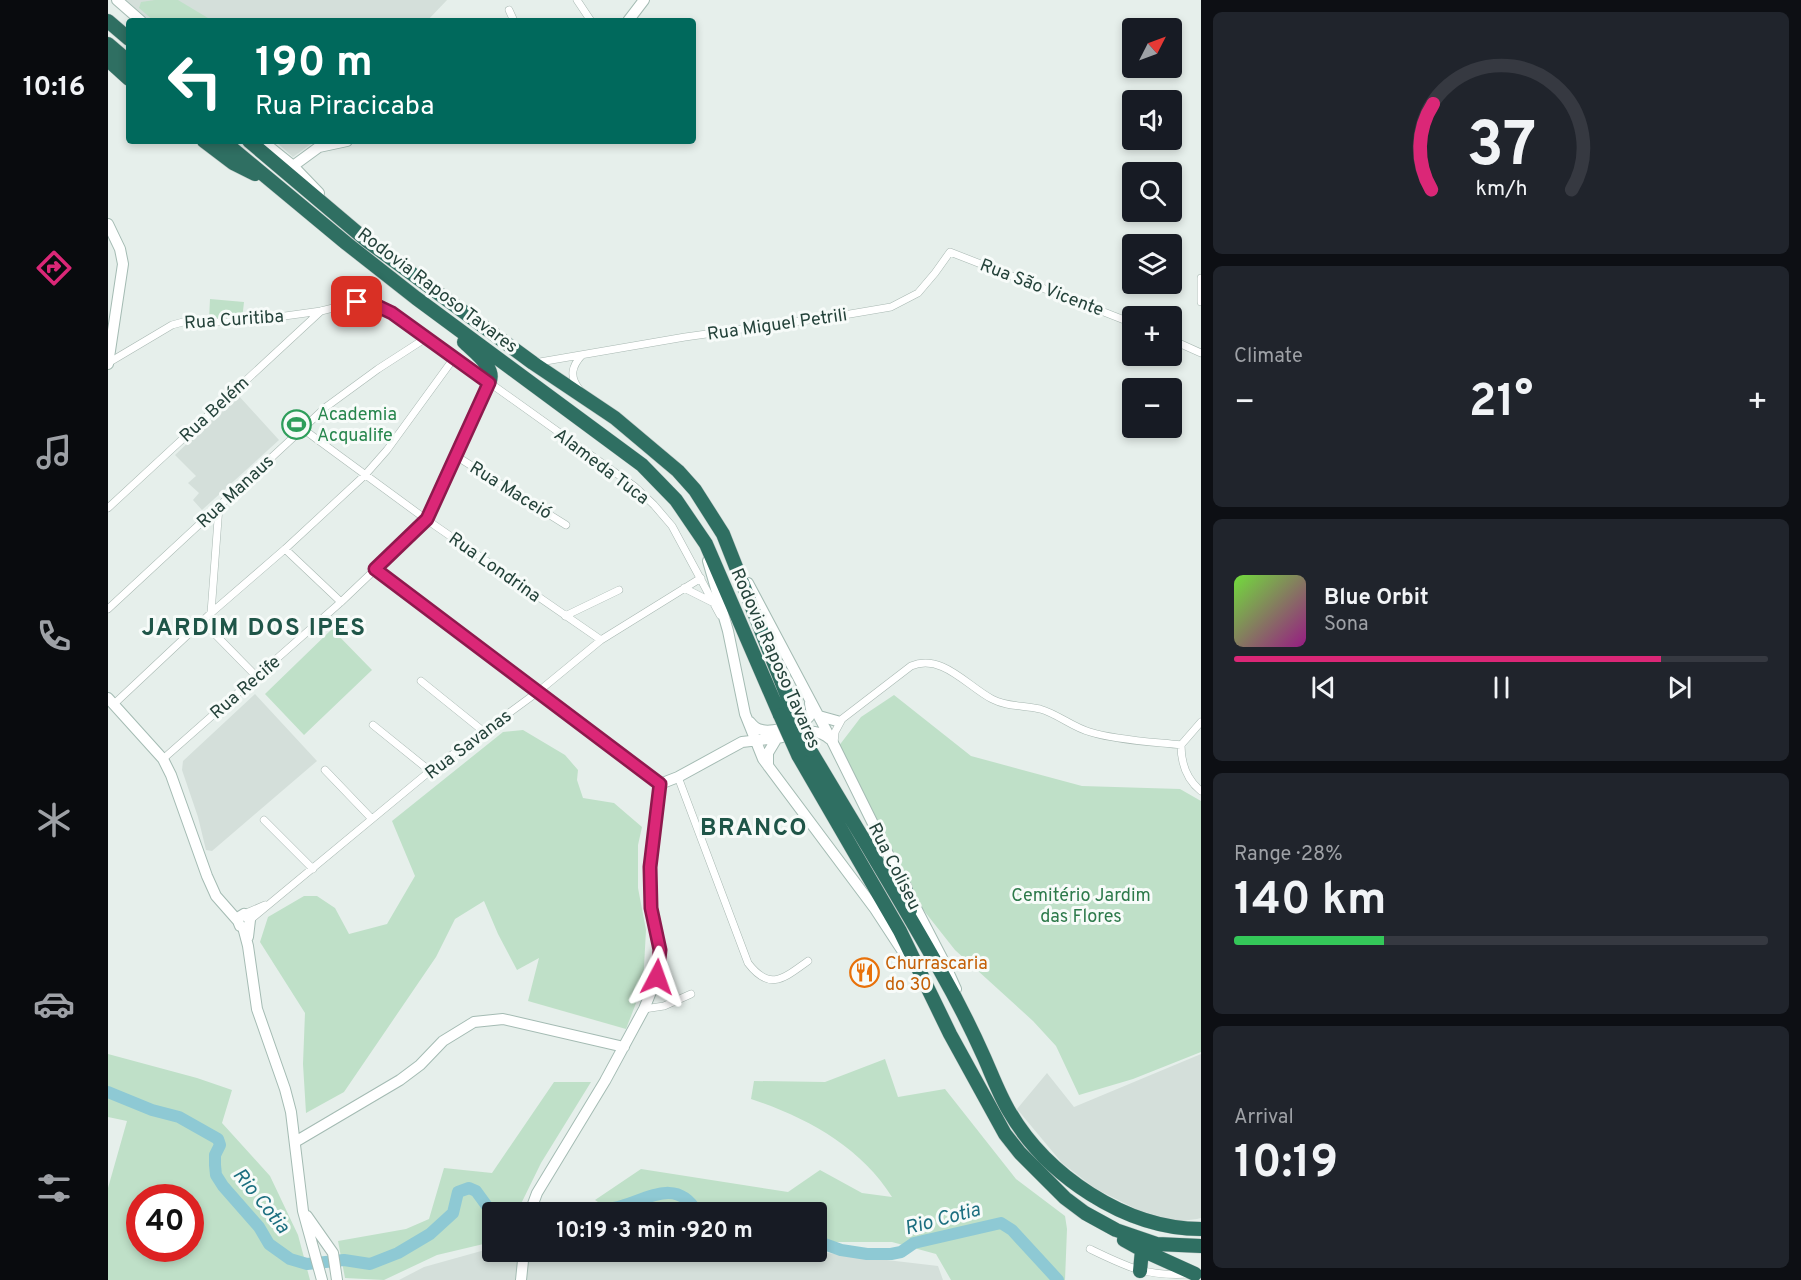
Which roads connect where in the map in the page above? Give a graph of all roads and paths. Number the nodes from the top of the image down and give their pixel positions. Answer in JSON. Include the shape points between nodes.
{"nodes":[{"id":1,"x":117,"y":0,"type":"edge"},
{"id":2,"x":577,"y":0,"type":"edge"},
{"id":3,"x":644,"y":0,"type":"edge"},
{"id":4,"x":509,"y":10,"type":"dead end"},
{"id":5,"x":138,"y":18,"type":"edge"},
{"id":6,"x":513,"y":18,"type":"edge"},
{"id":7,"x":589,"y":18,"type":"edge"},
{"id":8,"x":630,"y":18,"type":"edge"},
{"id":9,"x":108,"y":21,"type":"edge"},
{"id":10,"x":126,"y":36,"type":"edge"},
{"id":11,"x":108,"y":44,"type":"edge"},
{"id":12,"x":126,"y":59,"type":"edge"},
{"id":13,"x":108,"y":60,"type":"edge"},
{"id":14,"x":126,"y":76,"type":"edge"},
{"id":15,"x":208,"y":144,"type":"edge"},
{"id":16,"x":227,"y":144,"type":"edge"},
{"id":17,"x":253,"y":144,"type":"edge"},
{"id":18,"x":266,"y":144,"type":"edge"},
{"id":19,"x":333,"y":144,"type":"edge"},
{"id":20,"x":293,"y":166,"type":"junction"},
{"id":21,"x":268,"y":179,"type":"junction"},
{"id":22,"x":108,"y":224,"type":"edge"},
{"id":23,"x":366,"y":240,"type":"junction"},
{"id":24,"x":951,"y":252,"type":"joint"},
{"id":25,"x":1201,"y":278,"type":"edge"},
{"id":26,"x":1201,"y":302,"type":"edge"},
{"id":27,"x":321,"y":311,"type":"junction"},
{"id":28,"x":1122,"y":319,"type":"edge"},
{"id":29,"x":445,"y":321,"type":"junction"},
{"id":30,"x":426,"y":338,"type":"junction"},
{"id":31,"x":1182,"y":344,"type":"edge"},
{"id":32,"x":1201,"y":353,"type":"edge"},
{"id":33,"x":582,"y":355,"type":"junction"},
{"id":34,"x":454,"y":358,"type":"junction"},
{"id":35,"x":108,"y":363,"type":"edge"},
{"id":36,"x":533,"y":363,"type":"junction"},
{"id":37,"x":489,"y":383,"type":"junction"},
{"id":38,"x":589,"y":401,"type":"junction"},
{"id":39,"x":303,"y":429,"type":"junction"},
{"id":40,"x":456,"y":456,"type":"junction"},
{"id":41,"x":365,"y":475,"type":"junction"},
{"id":42,"x":219,"y":506,"type":"junction"},
{"id":43,"x":108,"y":508,"type":"edge"},
{"id":44,"x":427,"y":519,"type":"junction"},
{"id":45,"x":692,"y":522,"type":"junction"},
{"id":46,"x":566,"y":525,"type":"dead end"},
{"id":47,"x":723,"y":534,"type":"junction"},
{"id":48,"x":285,"y":549,"type":"junction"},
{"id":49,"x":375,"y":569,"type":"junction"},
{"id":50,"x":701,"y":578,"type":"junction"},
{"id":51,"x":684,"y":588,"type":"junction"},
{"id":52,"x":619,"y":590,"type":"dead end"},
{"id":53,"x":341,"y":602,"type":"junction"},
{"id":54,"x":714,"y":603,"type":"junction"},
{"id":55,"x":108,"y":609,"type":"edge"},
{"id":56,"x":211,"y":614,"type":"junction"},
{"id":57,"x":565,"y":616,"type":"junction"},
{"id":58,"x":203,"y":622,"type":"junction"},
{"id":59,"x":728,"y":631,"type":"junction"},
{"id":60,"x":601,"y":640,"type":"junction"},
{"id":61,"x":257,"y":677,"type":"junction"},
{"id":62,"x":421,"y":681,"type":"dead end"},
{"id":63,"x":538,"y":691,"type":"junction"},
{"id":64,"x":808,"y":698,"type":"junction"},
{"id":65,"x":111,"y":701,"type":"edge"},
{"id":66,"x":786,"y":713,"type":"junction"},
{"id":67,"x":745,"y":714,"type":"junction"},
{"id":68,"x":839,"y":720,"type":"junction"},
{"id":69,"x":821,"y":721,"type":"junction"},
{"id":70,"x":1201,"y":722,"type":"edge"},
{"id":71,"x":373,"y":725,"type":"dead end"},
{"id":72,"x":750,"y":727,"type":"junction"},
{"id":73,"x":483,"y":731,"type":"junction"},
{"id":74,"x":807,"y":731,"type":"junction"},
{"id":75,"x":777,"y":738,"type":"junction"},
{"id":76,"x":742,"y":742,"type":"junction"},
{"id":77,"x":755,"y":742,"type":"junction"},
{"id":78,"x":832,"y":742,"type":"junction"},
{"id":79,"x":1181,"y":745,"type":"junction"},
{"id":80,"x":804,"y":752,"type":"junction"},
{"id":81,"x":164,"y":759,"type":"junction"},
{"id":82,"x":768,"y":767,"type":"junction"},
{"id":83,"x":325,"y":771,"type":"dead end"},
{"id":84,"x":430,"y":771,"type":"junction"},
{"id":85,"x":678,"y":777,"type":"junction"},
{"id":86,"x":660,"y":784,"type":"junction"},
{"id":87,"x":1201,"y":791,"type":"edge"},
{"id":88,"x":372,"y":819,"type":"junction"},
{"id":89,"x":264,"y":820,"type":"dead end"},
{"id":90,"x":313,"y":869,"type":"junction"},
{"id":91,"x":905,"y":887,"type":"junction"},
{"id":92,"x":244,"y":921,"type":"junction"},
{"id":93,"x":914,"y":924,"type":"junction"},
{"id":94,"x":808,"y":961,"type":"dead end"},
{"id":95,"x":926,"y":987,"type":"junction"},
{"id":96,"x":691,"y":994,"type":"dead end"},
{"id":97,"x":644,"y":1009,"type":"junction"},
{"id":98,"x":962,"y":1009,"type":"junction"},
{"id":99,"x":624,"y":1047,"type":"junction"},
{"id":100,"x":295,"y":1142,"type":"junction"},
{"id":101,"x":533,"y":1202,"type":"edge"},
{"id":102,"x":303,"y":1211,"type":"junction"},
{"id":103,"x":1085,"y":1213,"type":"junction"},
{"id":104,"x":1201,"y":1229,"type":"edge"},
{"id":105,"x":1201,"y":1246,"type":"edge"},
{"id":106,"x":1090,"y":1250,"type":"dead end"},
{"id":107,"x":1142,"y":1250,"type":"junction"},
{"id":108,"x":523,"y":1262,"type":"edge"},
{"id":109,"x":1140,"y":1271,"type":"junction"},
{"id":110,"x":1198,"y":1273,"type":"edge"},
{"id":111,"x":337,"y":1275,"type":"edge"},
{"id":112,"x":321,"y":1276,"type":"edge"},
{"id":113,"x":521,"y":1280,"type":"edge"}],
"edges":[{"from":1,"to":5,"type":"street"},
{"from":2,"to":7,"type":"street"},
{"from":3,"to":8,"type":"street"},
{"from":4,"to":6,"type":"street"},
{"from":9,"to":10,"type":"highway"},
{"from":11,"to":12,"type":"highway"},
{"from":13,"to":14,"type":"highway"},
{"from":15,"to":21,"type":"highway","via":[[232,164]]},
{"from":16,"to":21,"type":"highway","name":"Rodovia Raposo Tavares"},
{"from":17,"to":23,"type":"highway","name":"Rodovia Raposo Tavares"},
{"from":18,"to":20,"type":"street"},
{"from":19,"to":20,"type":"street","via":[[319,147]]},
{"from":20,"to":23,"type":"street"},
{"from":21,"to":29,"type":"highway","name":"Rodovia Raposo Tavares"},
{"from":22,"to":35,"type":"street","via":[[123,264]]},
{"from":23,"to":36,"type":"highway","name":"Rodovia Raposo Tavares"},
{"from":24,"to":28,"type":"street","name":"Rua São Vicente"},
{"from":24,"to":33,"type":"street","name":"Rua Miguel Petrili","via":[[918,293],[891,306]]},
{"from":25,"to":26,"type":"street"},
{"from":27,"to":30,"type":"street","name":"Rua Curitiba","via":[[357,302],[371,303]]},
{"from":27,"to":35,"type":"street","name":"Rua Curitiba","via":[[242,322],[177,323]]},
{"from":27,"to":43,"type":"street","name":"Rua Belém"},
{"from":29,"to":37,"type":"highway","via":[[490,370]]},
{"from":29,"to":45,"type":"highway","name":"Rodovia Raposo Tavares","via":[[642,465]]},
{"from":30,"to":34,"type":"street","name":"Rua Curitiba"},
{"from":30,"to":39,"type":"street","name":"Rua Manaus","via":[[343,395]]},
{"from":31,"to":32,"type":"street"},
{"from":33,"to":36,"type":"street","name":"Rua Miguel Petrili"},
{"from":33,"to":38,"type":"street","via":[[574,363],[573,377]]},
{"from":34,"to":37,"type":"street","name":"Rua Curitiba"},
{"from":34,"to":41,"type":"street"},
{"from":36,"to":38,"type":"highway","name":"Rodovia Raposo Tavares"},
{"from":37,"to":40,"type":"street","name":"Rua Recife"},
{"from":37,"to":50,"type":"street","name":"Alameda Tuca","via":[[634,486],[672,526]]},
{"from":38,"to":47,"type":"highway","name":"Rodovia Raposo Tavares","via":[[630,429],[678,471]]},
{"from":39,"to":41,"type":"street","name":"Rua Londrina"},
{"from":39,"to":42,"type":"street","name":"Rua Manaus"},
{"from":40,"to":44,"type":"street","name":"Rua Recife"},
{"from":40,"to":46,"type":"street","name":"Rua Maceió"},
{"from":41,"to":44,"type":"street","name":"Rua Londrina"},
{"from":41,"to":48,"type":"street"},
{"from":42,"to":55,"type":"street","name":"Rua Manaus"},
{"from":42,"to":56,"type":"street"},
{"from":44,"to":49,"type":"street","name":"Rua Recife"},
{"from":44,"to":57,"type":"street","name":"Rua Londrina"},
{"from":45,"to":59,"type":"street","name":"Alameda Tuca"},
{"from":45,"to":66,"type":"highway","name":"Rodovia Raposo Tavares","via":[[717,566]]},
{"from":47,"to":64,"type":"street","name":"Rua Coliseu"},
{"from":47,"to":66,"type":"highway","name":"Rodovia Raposo Tavares"},
{"from":48,"to":53,"type":"street"},
{"from":48,"to":56,"type":"street"},
{"from":49,"to":53,"type":"street","name":"Rua Recife"},
{"from":49,"to":63,"type":"street"},
{"from":50,"to":51,"type":"street","name":"Rua Savanas"},
{"from":50,"to":54,"type":"street","name":"Alameda Tuca"},
{"from":51,"to":54,"type":"street"},
{"from":51,"to":60,"type":"street","name":"Rua Savanas"},
{"from":52,"to":57,"type":"street"},
{"from":53,"to":61,"type":"street","name":"Rua Recife"},
{"from":54,"to":59,"type":"street","name":"Alameda Tuca"},
{"from":56,"to":58,"type":"street"},
{"from":57,"to":60,"type":"street","name":"Rua Londrina"},
{"from":58,"to":61,"type":"street"},
{"from":58,"to":65,"type":"street"},
{"from":59,"to":67,"type":"street","name":"Alameda Tuca"},
{"from":60,"to":63,"type":"street","name":"Rua Savanas"},
{"from":61,"to":81,"type":"street","name":"Rua Recife"},
{"from":62,"to":73,"type":"street"},
{"from":63,"to":73,"type":"street","name":"Rua Savanas"},
{"from":63,"to":86,"type":"street"},
{"from":64,"to":67,"type":"street","via":[[811,710],[807,719],[778,730],[759,730]]},
{"from":64,"to":69,"type":"street","name":"Rua Coliseu"},
{"from":65,"to":81,"type":"street"},
{"from":66,"to":80,"type":"highway","name":"Rodovia Raposo Tavares","bridge":true},
{"from":67,"to":72,"type":"street","name":"Alameda Tuca"},
{"from":68,"to":69,"type":"street"},
{"from":68,"to":78,"type":"street"},
{"from":68,"to":79,"type":"street","via":[[911,666],[932,662],[1007,705],[1042,709],[1085,731]]},
{"from":69,"to":74,"type":"street"},
{"from":69,"to":78,"type":"street","name":"Rua Coliseu"},
{"from":70,"to":79,"type":"street"},
{"from":71,"to":84,"type":"street"},
{"from":72,"to":76,"type":"street"},
{"from":72,"to":77,"type":"street","name":"Alameda Tuca"},
{"from":73,"to":84,"type":"street","name":"Rua Savanas"},
{"from":74,"to":75,"type":"street"},
{"from":74,"to":78,"type":"street","via":[[824,734]]},
{"from":75,"to":77,"type":"street"},
{"from":75,"to":82,"type":"street","via":[[768,753]]},
{"from":76,"to":77,"type":"street"},
{"from":76,"to":85,"type":"street"},
{"from":77,"to":82,"type":"street","name":"Alameda Tuca"},
{"from":78,"to":91,"type":"street","name":"Rua Coliseu"},
{"from":79,"to":87,"type":"street","via":[[1181,759],[1189,780]]},
{"from":80,"to":93,"type":"highway","name":"Rodovia Raposo Tavares"},
{"from":80,"to":95,"type":"highway","name":"Rodovia Raposo Tavares"},
{"from":81,"to":92,"type":"street","via":[[216,896]]},
{"from":82,"to":95,"type":"street","name":"Alameda Tuca","via":[[875,909]]},
{"from":83,"to":88,"type":"street"},
{"from":84,"to":88,"type":"street","name":"Rua Savanas"},
{"from":85,"to":86,"type":"street"},
{"from":85,"to":94,"type":"street","via":[[748,963],[767,981],[785,977]]},
{"from":86,"to":97,"type":"street","via":[[650,867],[651,908],[660,962]]},
{"from":88,"to":90,"type":"street","name":"Rua Savanas"},
{"from":89,"to":90,"type":"street"},
{"from":90,"to":92,"type":"street","name":"Rua Savanas"},
{"from":91,"to":93,"type":"highway"},
{"from":91,"to":98,"type":"street","name":"Rua Coliseu","via":[[948,970]]},
{"from":92,"to":100,"type":"street","via":[[254,998],[285,1089]]},
{"from":93,"to":98,"type":"highway","name":"Rodovia Raposo Tavares"},
{"from":95,"to":103,"type":"highway","name":"Rodovia Raposo Tavares","via":[[1005,1134],[1065,1198]]},
{"from":96,"to":97,"type":"street","via":[[664,1006]]},
{"from":97,"to":99,"type":"street"},
{"from":98,"to":104,"type":"highway","name":"Rodovia Raposo Tavares","via":[[1008,1109],[1044,1156],[1092,1196],[1119,1211],[1166,1226]]},
{"from":99,"to":100,"type":"street","via":[[503,1019],[474,1023],[443,1041],[400,1080]]},
{"from":99,"to":101,"type":"street"},
{"from":100,"to":102,"type":"street"},
{"from":102,"to":111,"type":"street","via":[[333,1253]]},
{"from":102,"to":112,"type":"street"},
{"from":103,"to":105,"type":"highway","name":"Rodovia Raposo Tavares","via":[[1116,1230],[1157,1244]]},
{"from":103,"to":107,"type":"highway"},
{"from":106,"to":109,"type":"street"},
{"from":107,"to":109,"type":"highway"},
{"from":107,"to":110,"type":"highway"},
{"from":108,"to":113,"type":"street"},
{"from":109,"to":110,"type":"street","via":[[1157,1275]]}]}
